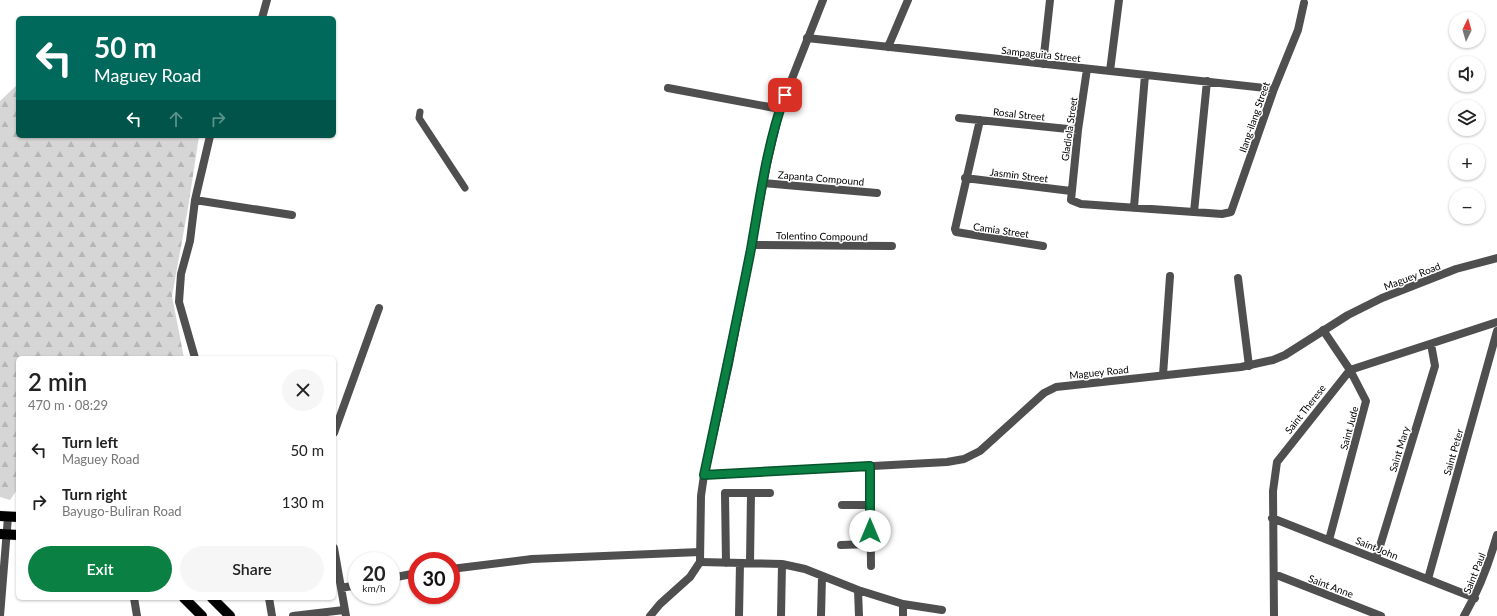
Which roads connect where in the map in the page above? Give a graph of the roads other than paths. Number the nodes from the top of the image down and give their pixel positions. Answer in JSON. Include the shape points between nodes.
{"nodes":[{"id":1,"x":267,"y":0,"type":"edge"},
{"id":2,"x":823,"y":0,"type":"edge"},
{"id":3,"x":908,"y":0,"type":"edge"},
{"id":4,"x":1050,"y":0,"type":"edge"},
{"id":5,"x":1119,"y":0,"type":"edge"},
{"id":6,"x":1304,"y":3,"type":"dead end"},
{"id":7,"x":263,"y":16,"type":"edge"},
{"id":8,"x":807,"y":38,"type":"junction"},
{"id":9,"x":888,"y":47,"type":"junction"},
{"id":10,"x":1043,"y":64,"type":"junction"},
{"id":11,"x":1087,"y":69,"type":"junction"},
{"id":12,"x":1110,"y":71,"type":"junction"},
{"id":13,"x":1145,"y":75,"type":"junction"},
{"id":14,"x":1207,"y":81,"type":"junction"},
{"id":15,"x":668,"y":88,"type":"dead end"},
{"id":16,"x":1274,"y":89,"type":"junction"},
{"id":17,"x":780,"y":110,"type":"junction"},
{"id":18,"x":420,"y":112,"type":"dead end"},
{"id":19,"x":959,"y":118,"type":"dead end"},
{"id":20,"x":980,"y":120,"type":"junction"},
{"id":21,"x":1078,"y":130,"type":"junction"},
{"id":22,"x":210,"y":138,"type":"edge"},
{"id":23,"x":965,"y":178,"type":"junction"},
{"id":24,"x":763,"y":183,"type":"junction"},
{"id":25,"x":465,"y":188,"type":"dead end"},
{"id":26,"x":1071,"y":191,"type":"junction"},
{"id":27,"x":878,"y":193,"type":"dead end"},
{"id":28,"x":195,"y":200,"type":"junction"},
{"id":29,"x":1134,"y":207,"type":"junction"},
{"id":30,"x":1194,"y":212,"type":"junction"},
{"id":31,"x":292,"y":215,"type":"dead end"},
{"id":32,"x":751,"y":245,"type":"junction"},
{"id":33,"x":892,"y":246,"type":"dead end"},
{"id":34,"x":1043,"y":246,"type":"dead end"},
{"id":35,"x":1497,"y":258,"type":"edge"},
{"id":36,"x":1170,"y":276,"type":"dead end"},
{"id":37,"x":1238,"y":278,"type":"dead end"},
{"id":38,"x":379,"y":308,"type":"dead end"},
{"id":39,"x":1497,"y":322,"type":"edge"},
{"id":40,"x":1323,"y":330,"type":"junction"},
{"id":41,"x":1497,"y":331,"type":"edge"},
{"id":42,"x":1431,"y":344,"type":"junction"},
{"id":43,"x":194,"y":356,"type":"edge"},
{"id":44,"x":1249,"y":366,"type":"junction"},
{"id":45,"x":1350,"y":370,"type":"junction"},
{"id":46,"x":1163,"y":375,"type":"junction"},
{"id":47,"x":336,"y":427,"type":"edge"},
{"id":48,"x":870,"y":466,"type":"junction"},
{"id":49,"x":704,"y":475,"type":"junction"},
{"id":50,"x":751,"y":493,"type":"junction"},
{"id":51,"x":770,"y":493,"type":"dead end"},
{"id":52,"x":842,"y":505,"type":"dead end"},
{"id":53,"x":870,"y":506,"type":"junction"},
{"id":54,"x":9,"y":517,"type":"edge"},
{"id":55,"x":1272,"y":518,"type":"junction"},
{"id":56,"x":3,"y":534,"type":"edge"},
{"id":57,"x":16,"y":535,"type":"edge"},
{"id":58,"x":1497,"y":535,"type":"edge"},
{"id":59,"x":1329,"y":540,"type":"junction"},
{"id":60,"x":870,"y":544,"type":"junction"},
{"id":61,"x":841,"y":545,"type":"dead end"},
{"id":62,"x":700,"y":552,"type":"junction"},
{"id":63,"x":336,"y":559,"type":"edge"},
{"id":64,"x":1376,"y":559,"type":"junction"},
{"id":65,"x":700,"y":562,"type":"junction"},
{"id":66,"x":726,"y":563,"type":"junction"},
{"id":67,"x":740,"y":563,"type":"junction"},
{"id":68,"x":750,"y":563,"type":"junction"},
{"id":69,"x":782,"y":564,"type":"junction"},
{"id":70,"x":870,"y":566,"type":"dead end"},
{"id":71,"x":460,"y":568,"type":"edge"},
{"id":72,"x":1274,"y":574,"type":"junction"},
{"id":73,"x":822,"y":577,"type":"junction"},
{"id":74,"x":1428,"y":579,"type":"junction"},
{"id":75,"x":348,"y":587,"type":"edge"},
{"id":76,"x":341,"y":588,"type":"junction"},
{"id":77,"x":858,"y":590,"type":"junction"},
{"id":78,"x":1475,"y":598,"type":"junction"},
{"id":79,"x":134,"y":600,"type":"edge"},
{"id":80,"x":186,"y":600,"type":"edge"},
{"id":81,"x":214,"y":600,"type":"edge"},
{"id":82,"x":269,"y":600,"type":"edge"},
{"id":83,"x":903,"y":604,"type":"junction"},
{"id":84,"x":942,"y":610,"type":"dead end"},
{"id":85,"x":345,"y":613,"type":"edge"},
{"id":86,"x":0,"y":616,"type":"edge"},
{"id":87,"x":137,"y":616,"type":"edge"},
{"id":88,"x":202,"y":616,"type":"edge"},
{"id":89,"x":230,"y":616,"type":"edge"},
{"id":90,"x":272,"y":616,"type":"edge"},
{"id":91,"x":293,"y":616,"type":"edge"},
{"id":92,"x":650,"y":616,"type":"edge"},
{"id":93,"x":740,"y":616,"type":"edge"},
{"id":94,"x":781,"y":616,"type":"edge"},
{"id":95,"x":822,"y":616,"type":"edge"},
{"id":96,"x":859,"y":616,"type":"edge"},
{"id":97,"x":903,"y":616,"type":"edge"},
{"id":98,"x":1274,"y":616,"type":"edge"},
{"id":99,"x":1381,"y":616,"type":"edge"},
{"id":100,"x":1464,"y":616,"type":"edge"}],
"edges":[{"from":1,"to":7,"type":"street"},
{"from":2,"to":8,"type":"street"},
{"from":3,"to":9,"type":"street"},
{"from":4,"to":10,"type":"street"},
{"from":5,"to":12,"type":"street"},
{"from":6,"to":16,"type":"street","name":"Ilang-ilang Street","via":[[1298,30]]},
{"from":8,"to":9,"type":"street","name":"Sampaguita Street"},
{"from":8,"to":17,"type":"street"},
{"from":9,"to":10,"type":"street","name":"Sampaguita Street"},
{"from":10,"to":11,"type":"street","name":"Sampaguita Street"},
{"from":11,"to":12,"type":"street","name":"Sampaguita Street"},
{"from":11,"to":21,"type":"street","name":"Gladiola Street"},
{"from":12,"to":13,"type":"street","name":"Sampaguita Street"},
{"from":13,"to":14,"type":"street","name":"Sampaguita Street"},
{"from":13,"to":29,"type":"street"},
{"from":14,"to":16,"type":"street","name":"Sampaguita Street"},
{"from":14,"to":30,"type":"street"},
{"from":15,"to":17,"type":"street"},
{"from":16,"to":30,"type":"street","name":"Ilang-ilang Street","via":[[1231,212]]},
{"from":17,"to":24,"type":"street"},
{"from":18,"to":25,"type":"street","via":[[419,118]]},
{"from":19,"to":20,"type":"street","name":"Rosal Street"},
{"from":20,"to":21,"type":"street","name":"Rosal Street"},
{"from":20,"to":23,"type":"street"},
{"from":21,"to":26,"type":"street","name":"Gladiola Street"},
{"from":22,"to":28,"type":"street"},
{"from":23,"to":26,"type":"street","name":"Jasmin Street"},
{"from":23,"to":34,"type":"street","name":"Camia Street","via":[[956,232]]},
{"from":24,"to":27,"type":"street","name":"Zapanta Compound"},
{"from":24,"to":32,"type":"street"},
{"from":26,"to":29,"type":"street","via":[[1071,200],[1076,203]]},
{"from":28,"to":31,"type":"street"},
{"from":28,"to":43,"type":"street","via":[[190,241],[180,274],[179,302]]},
{"from":29,"to":30,"type":"street"},
{"from":32,"to":33,"type":"street","name":"Tolentino Compound"},
{"from":32,"to":49,"type":"street"},
{"from":35,"to":40,"type":"street","name":"Maguey Road","via":[[1456,269],[1382,298]]},
{"from":36,"to":46,"type":"street"},
{"from":37,"to":44,"type":"street"},
{"from":38,"to":47,"type":"street"},
{"from":39,"to":42,"type":"street"},
{"from":40,"to":44,"type":"street","name":"Maguey Road","via":[[1285,355]]},
{"from":40,"to":45,"type":"street","name":"Saint Jude"},
{"from":41,"to":74,"type":"street","name":"Saint Peter"},
{"from":42,"to":45,"type":"street"},
{"from":42,"to":64,"type":"street","name":"Saint Mary","via":[[1435,366]]},
{"from":44,"to":46,"type":"street","name":"Maguey Road"},
{"from":45,"to":55,"type":"street","name":"Saint Therese","via":[[1277,462]]},
{"from":45,"to":59,"type":"street","name":"Saint Jude","via":[[1366,401]]},
{"from":46,"to":48,"type":"street","name":"Maguey Road","via":[[1056,387],[1040,396],[980,451],[964,459]]},
{"from":48,"to":49,"type":"street","name":"Maguey Road"},
{"from":48,"to":53,"type":"street"},
{"from":49,"to":62,"type":"street"},
{"from":50,"to":51,"type":"street"},
{"from":50,"to":66,"type":"street","via":[[725,493]]},
{"from":50,"to":68,"type":"street"},
{"from":52,"to":53,"type":"street"},
{"from":53,"to":60,"type":"street"},
{"from":54,"to":56,"type":"street"},
{"from":55,"to":59,"type":"street","name":"Saint John"},
{"from":55,"to":72,"type":"street","name":"Saint Therese"},
{"from":56,"to":57,"type":"main road"},
{"from":56,"to":86,"type":"street"},
{"from":58,"to":78,"type":"street","name":"Saint Paul"},
{"from":59,"to":64,"type":"street","name":"Saint John"},
{"from":60,"to":61,"type":"street"},
{"from":60,"to":70,"type":"street"},
{"from":62,"to":65,"type":"street"},
{"from":62,"to":71,"type":"street","via":[[532,559]]},
{"from":63,"to":76,"type":"street"},
{"from":64,"to":74,"type":"street","name":"Saint John"},
{"from":65,"to":66,"type":"street"},
{"from":65,"to":92,"type":"street","via":[[690,577]]},
{"from":66,"to":67,"type":"street"},
{"from":67,"to":68,"type":"street"},
{"from":67,"to":93,"type":"street"},
{"from":68,"to":69,"type":"street"},
{"from":69,"to":73,"type":"street","via":[[805,569]]},
{"from":69,"to":94,"type":"street"},
{"from":72,"to":98,"type":"street","name":"Saint Therese"},
{"from":72,"to":99,"type":"street","name":"Saint Anne"},
{"from":73,"to":77,"type":"street"},
{"from":73,"to":95,"type":"street"},
{"from":74,"to":78,"type":"street","name":"Saint John"},
{"from":75,"to":76,"type":"street"},
{"from":76,"to":85,"type":"street"},
{"from":77,"to":83,"type":"street"},
{"from":77,"to":96,"type":"street"},
{"from":78,"to":100,"type":"street","name":"Saint Paul"},
{"from":79,"to":87,"type":"street"},
{"from":80,"to":88,"type":"main road"},
{"from":81,"to":89,"type":"main road"},
{"from":82,"to":90,"type":"street"},
{"from":83,"to":84,"type":"street"},
{"from":83,"to":97,"type":"street"},
{"from":85,"to":91,"type":"street"}]}
